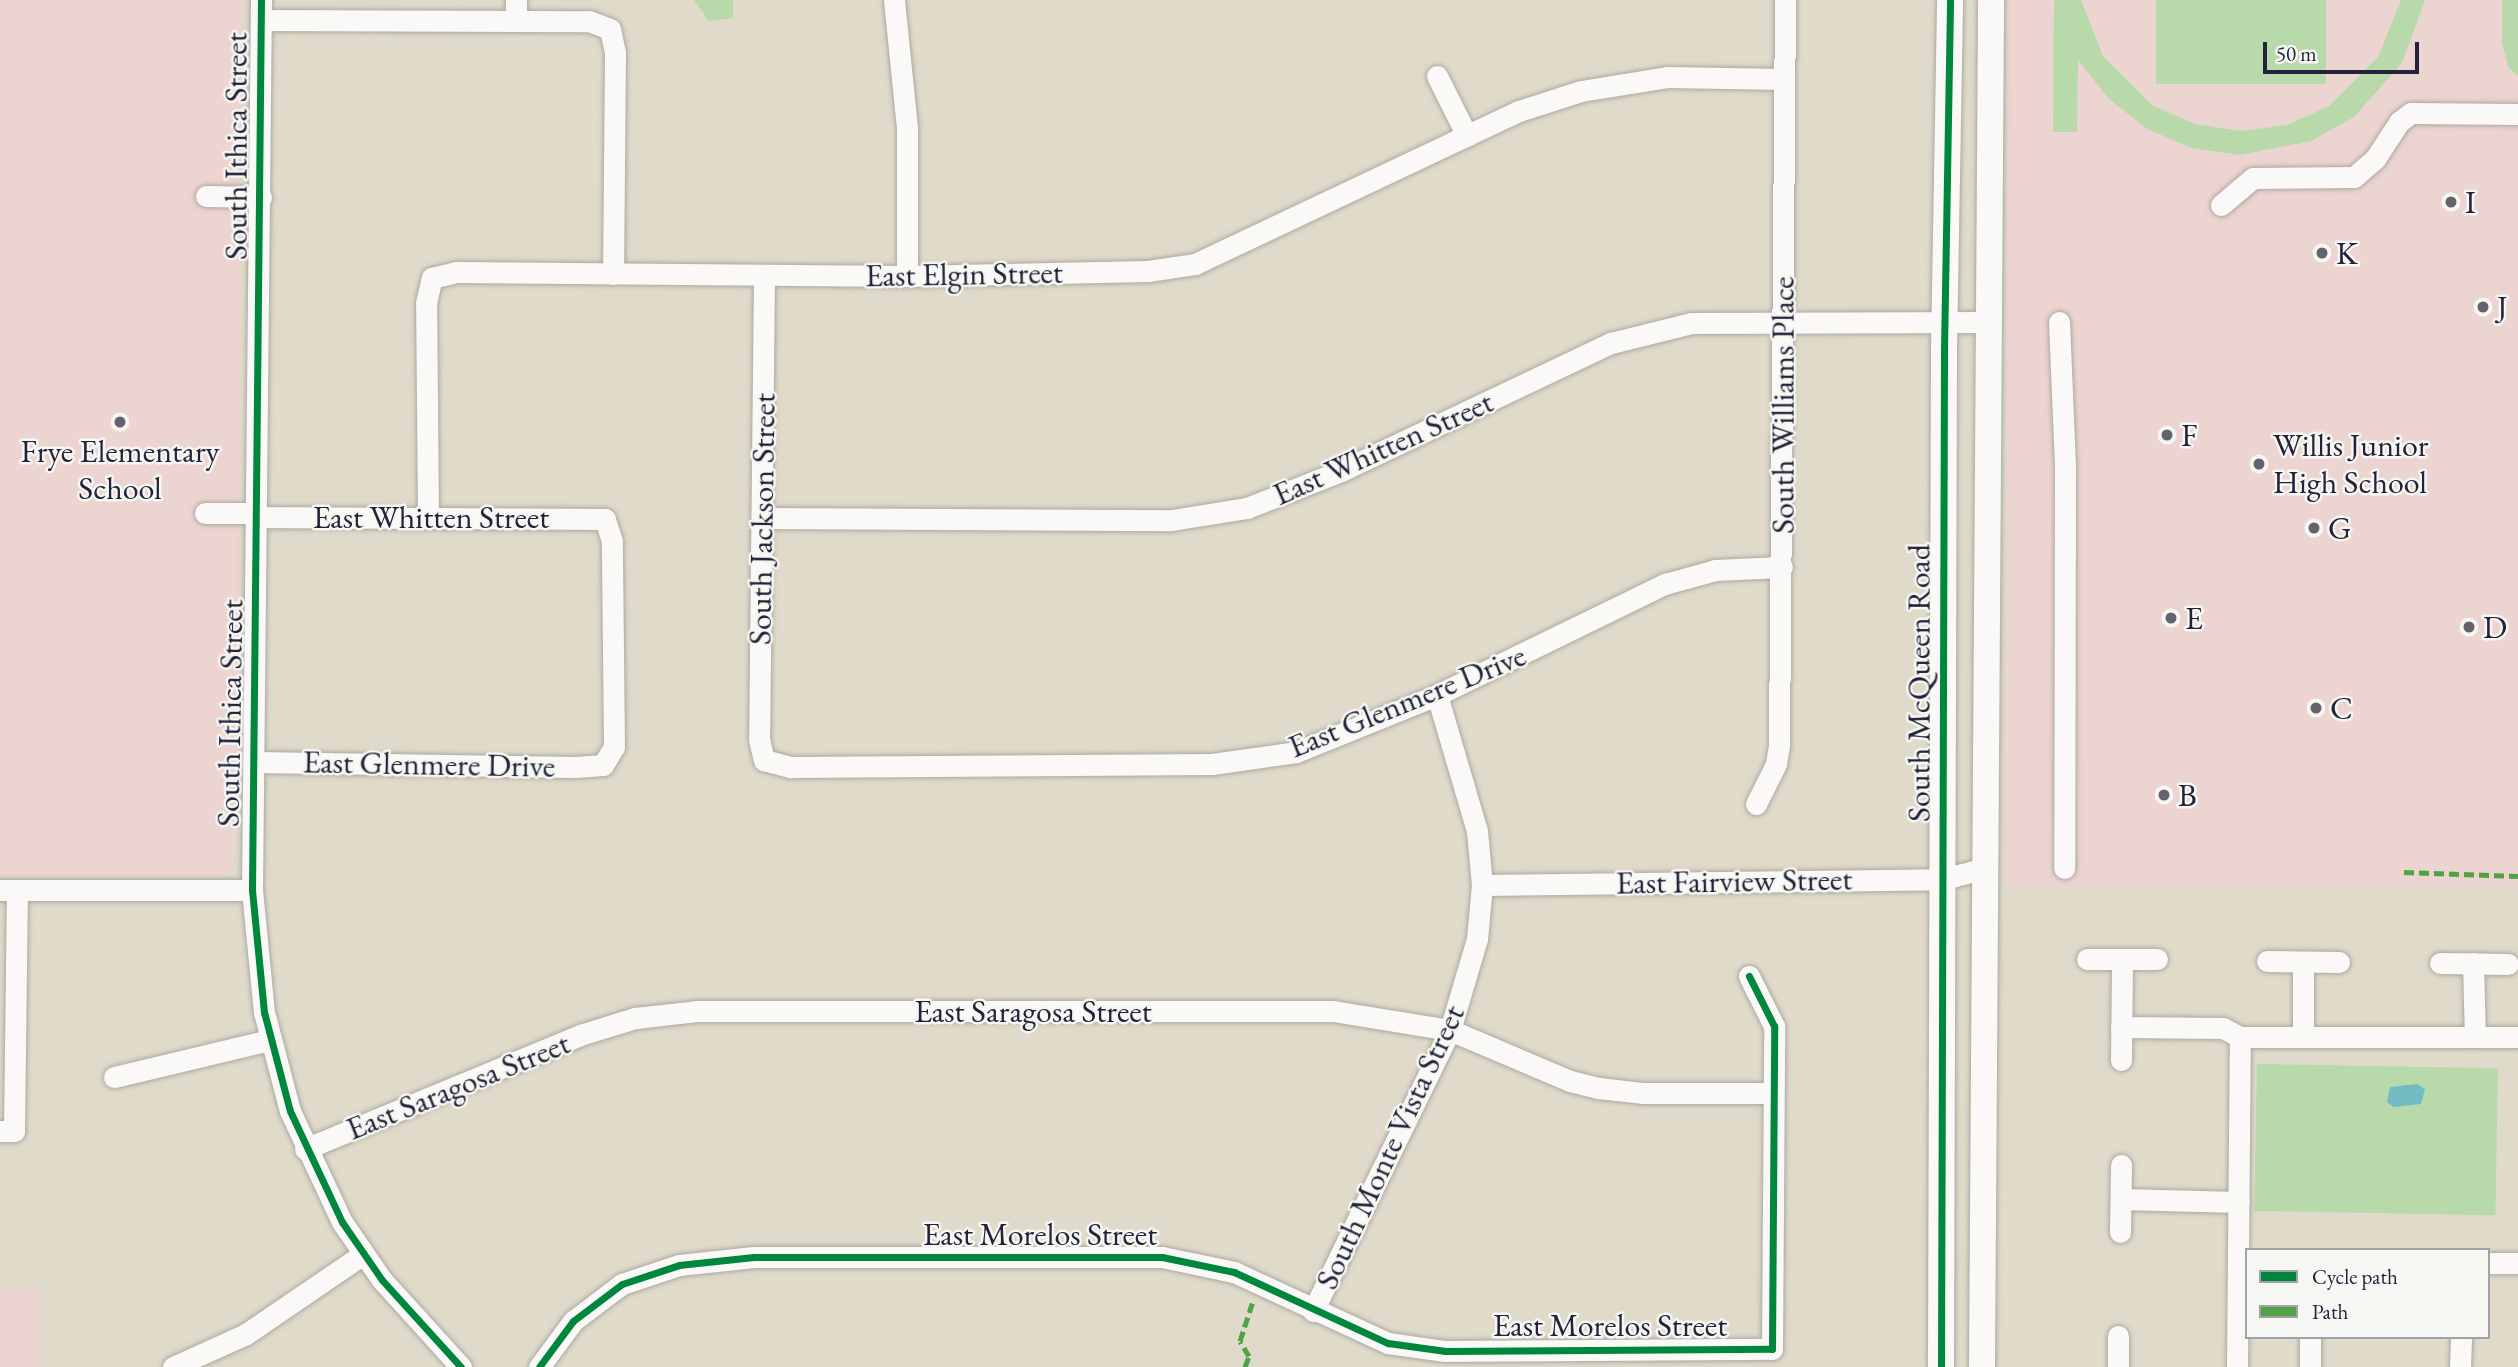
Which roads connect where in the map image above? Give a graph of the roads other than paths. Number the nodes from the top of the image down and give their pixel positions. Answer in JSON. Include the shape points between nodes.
{"nodes":[{"id":1,"x":894,"y":0,"type":"edge"},
{"id":2,"x":1785,"y":0,"type":"edge"},
{"id":3,"x":1950,"y":0,"type":"edge"},
{"id":4,"x":1992,"y":0,"type":"edge"},
{"id":5,"x":261,"y":10,"type":"edge"},
{"id":6,"x":516,"y":10,"type":"edge"},
{"id":7,"x":1437,"y":76,"type":"dead end"},
{"id":8,"x":1784,"y":79,"type":"junction"},
{"id":9,"x":2518,"y":114,"type":"edge"},
{"id":10,"x":1467,"y":136,"type":"junction"},
{"id":11,"x":206,"y":196,"type":"dead end"},
{"id":12,"x":261,"y":197,"type":"junction"},
{"id":13,"x":2221,"y":205,"type":"dead end"},
{"id":14,"x":613,"y":274,"type":"junction"},
{"id":15,"x":764,"y":276,"type":"junction"},
{"id":16,"x":907,"y":276,"type":"junction"},
{"id":17,"x":1784,"y":321,"type":"junction"},
{"id":18,"x":1990,"y":322,"type":"junction"},
{"id":19,"x":2059,"y":322,"type":"dead end"},
{"id":20,"x":1945,"y":323,"type":"junction"},
{"id":21,"x":205,"y":513,"type":"dead end"},
{"id":22,"x":257,"y":515,"type":"junction"},
{"id":23,"x":428,"y":517,"type":"junction"},
{"id":24,"x":764,"y":518,"type":"junction"},
{"id":25,"x":1782,"y":567,"type":"junction"},
{"id":26,"x":1437,"y":695,"type":"junction"},
{"id":27,"x":764,"y":760,"type":"joint"},
{"id":28,"x":254,"y":762,"type":"junction"},
{"id":29,"x":603,"y":765,"type":"joint"},
{"id":30,"x":1756,"y":804,"type":"dead end"},
{"id":31,"x":1985,"y":868,"type":"junction"},
{"id":32,"x":2064,"y":868,"type":"dead end"},
{"id":33,"x":1944,"y":878,"type":"junction"},
{"id":34,"x":1482,"y":885,"type":"junction"},
{"id":35,"x":8,"y":890,"type":"edge"},
{"id":36,"x":252,"y":890,"type":"junction"},
{"id":37,"x":2087,"y":959,"type":"dead end"},
{"id":38,"x":2122,"y":959,"type":"junction"},
{"id":39,"x":2157,"y":959,"type":"dead end"},
{"id":40,"x":2267,"y":961,"type":"dead end"},
{"id":41,"x":2303,"y":962,"type":"junction"},
{"id":42,"x":2339,"y":962,"type":"dead end"},
{"id":43,"x":2440,"y":963,"type":"dead end"},
{"id":44,"x":2473,"y":963,"type":"junction"},
{"id":45,"x":2508,"y":964,"type":"dead end"},
{"id":46,"x":1749,"y":976,"type":"dead end"},
{"id":47,"x":2121,"y":1027,"type":"junction"},
{"id":48,"x":1450,"y":1030,"type":"junction"},
{"id":49,"x":2241,"y":1037,"type":"junction"},
{"id":50,"x":2303,"y":1037,"type":"junction"},
{"id":51,"x":2475,"y":1037,"type":"junction"},
{"id":52,"x":2518,"y":1037,"type":"edge"},
{"id":53,"x":269,"y":1040,"type":"junction"},
{"id":54,"x":2121,"y":1060,"type":"dead end"},
{"id":55,"x":114,"y":1077,"type":"dead end"},
{"id":56,"x":1772,"y":1093,"type":"junction"},
{"id":57,"x":0,"y":1131,"type":"edge"},
{"id":58,"x":305,"y":1149,"type":"junction"},
{"id":59,"x":2121,"y":1165,"type":"dead end"},
{"id":60,"x":2121,"y":1199,"type":"junction"},
{"id":61,"x":2239,"y":1202,"type":"junction"},
{"id":62,"x":2120,"y":1232,"type":"dead end"},
{"id":63,"x":362,"y":1255,"type":"junction"},
{"id":64,"x":2242,"y":1261,"type":"edge"},
{"id":65,"x":2490,"y":1263,"type":"edge"},
{"id":66,"x":2518,"y":1263,"type":"edge"},
{"id":67,"x":1314,"y":1311,"type":"junction"},
{"id":68,"x":2118,"y":1336,"type":"dead end"},
{"id":69,"x":2310,"y":1339,"type":"edge"},
{"id":70,"x":2461,"y":1339,"type":"edge"},
{"id":71,"x":173,"y":1367,"type":"edge"},
{"id":72,"x":461,"y":1367,"type":"edge"},
{"id":73,"x":539,"y":1367,"type":"edge"},
{"id":74,"x":1941,"y":1367,"type":"edge"},
{"id":75,"x":1982,"y":1367,"type":"edge"},
{"id":76,"x":2118,"y":1367,"type":"edge"},
{"id":77,"x":2237,"y":1367,"type":"edge"},
{"id":78,"x":2311,"y":1367,"type":"edge"},
{"id":79,"x":2460,"y":1367,"type":"edge"}],
"edges":[{"from":1,"to":16,"type":"street","via":[[907,128]]},
{"from":2,"to":8,"type":"street","name":"South Williams Place"},
{"from":3,"to":20,"type":"main road","name":"South McQueen Road"},
{"from":4,"to":18,"type":"main road","name":"South McQueen Road"},
{"from":5,"to":6,"type":"street"},
{"from":5,"to":12,"type":"street","name":"South Ithica Street"},
{"from":6,"to":14,"type":"street","via":[[589,21],[610,29],[615,53]]},
{"from":7,"to":10,"type":"street"},
{"from":8,"to":10,"type":"street","name":"East Elgin Street","via":[[1667,77],[1581,92],[1519,111]]},
{"from":8,"to":17,"type":"street","name":"South Williams Place"},
{"from":9,"to":13,"type":"street","via":[[2411,113],[2399,122],[2375,159],[2354,177],[2253,178]]},
{"from":10,"to":16,"type":"street","name":"East Elgin Street","via":[[1195,264],[1148,271]]},
{"from":11,"to":12,"type":"street"},
{"from":12,"to":22,"type":"street","name":"South Ithica Street"},
{"from":14,"to":15,"type":"street","name":"East Elgin Street"},
{"from":14,"to":23,"type":"street","name":"East Elgin Street","via":[[456,272],[432,278],[426,303]]},
{"from":15,"to":16,"type":"street","name":"East Elgin Street"},
{"from":15,"to":24,"type":"street","name":"South Jackson Street"},
{"from":17,"to":20,"type":"street","name":"East Whitten Street"},
{"from":17,"to":24,"type":"street","name":"East Whitten Street","via":[[1692,323],[1611,343],[1341,471],[1247,508],[1172,520]]},
{"from":17,"to":25,"type":"street","name":"South Williams Place"},
{"from":18,"to":20,"type":"street","name":"East Whitten Street"},
{"from":18,"to":31,"type":"main road","name":"South McQueen Road"},
{"from":19,"to":32,"type":"street","via":[[2065,468]]},
{"from":20,"to":33,"type":"main road","name":"South McQueen Road"},
{"from":21,"to":22,"type":"street","name":"East Whitten Street"},
{"from":22,"to":23,"type":"street","name":"East Whitten Street"},
{"from":22,"to":28,"type":"street","name":"South Ithica Street"},
{"from":23,"to":29,"type":"street","name":"East Whitten Street","via":[[605,519],[611,541],[614,747]]},
{"from":24,"to":27,"type":"street","name":"South Jackson Street","via":[[759,739]]},
{"from":25,"to":26,"type":"street","name":"East Glenmere Drive","via":[[1714,570],[1665,584]]},
{"from":25,"to":30,"type":"street","name":"South Williams Place","via":[[1779,746],[1776,764]]},
{"from":26,"to":27,"type":"street","name":"East Glenmere Drive","via":[[1296,752],[1212,764],[791,766]]},
{"from":26,"to":34,"type":"street","name":"South Monte Vista Street","via":[[1477,831]]},
{"from":28,"to":29,"type":"street","name":"East Glenmere Drive"},
{"from":28,"to":36,"type":"street","name":"South Ithica Street"},
{"from":31,"to":33,"type":"street","name":"East Fairview Street"},
{"from":31,"to":75,"type":"main road","name":"South McQueen Road"},
{"from":33,"to":34,"type":"street","name":"East Fairview Street"},
{"from":33,"to":74,"type":"main road","name":"South McQueen Road"},
{"from":34,"to":48,"type":"street","name":"South Monte Vista Street","via":[[1477,939]]},
{"from":35,"to":36,"type":"street"},
{"from":35,"to":57,"type":"street","via":[[14,1131]]},
{"from":36,"to":53,"type":"street","name":"South Ithica Street","via":[[255,950]]},
{"from":37,"to":38,"type":"street"},
{"from":38,"to":39,"type":"street"},
{"from":38,"to":47,"type":"street"},
{"from":40,"to":41,"type":"street"},
{"from":41,"to":42,"type":"street"},
{"from":41,"to":50,"type":"street"},
{"from":43,"to":44,"type":"street"},
{"from":44,"to":45,"type":"street"},
{"from":44,"to":51,"type":"street"},
{"from":46,"to":56,"type":"street","via":[[1774,1026]]},
{"from":47,"to":49,"type":"street","via":[[2222,1028]]},
{"from":47,"to":54,"type":"street"},
{"from":48,"to":56,"type":"street","name":"East Saragosa Street","via":[[1570,1081],[1598,1088],[1642,1093]]},
{"from":48,"to":58,"type":"street","name":"East Saragosa Street","via":[[1333,1011],[697,1011],[635,1018],[580,1035]]},
{"from":48,"to":67,"type":"street","name":"South Monte Vista Street"},
{"from":49,"to":50,"type":"street"},
{"from":49,"to":61,"type":"street"},
{"from":50,"to":51,"type":"street"},
{"from":51,"to":52,"type":"street"},
{"from":53,"to":55,"type":"street"},
{"from":53,"to":58,"type":"street","name":"South Ithica Street"},
{"from":56,"to":67,"type":"street","name":"East Morelos Street","via":[[1772,1349],[1445,1351],[1388,1343]]},
{"from":58,"to":63,"type":"street","name":"South Ithica Street"},
{"from":59,"to":60,"type":"street"},
{"from":60,"to":61,"type":"street"},
{"from":60,"to":62,"type":"street"},
{"from":61,"to":64,"type":"street"},
{"from":63,"to":71,"type":"street","via":[[246,1334]]},
{"from":63,"to":72,"type":"street","name":"South Ithica Street","via":[[425,1332]]},
{"from":64,"to":77,"type":"street"},
{"from":65,"to":66,"type":"street"},
{"from":67,"to":73,"type":"street","name":"East Morelos Street","via":[[1234,1272],[1162,1257],[754,1257],[679,1265],[622,1284],[573,1321]]},
{"from":68,"to":76,"type":"street"},
{"from":69,"to":78,"type":"street"},
{"from":70,"to":79,"type":"street"}]}
